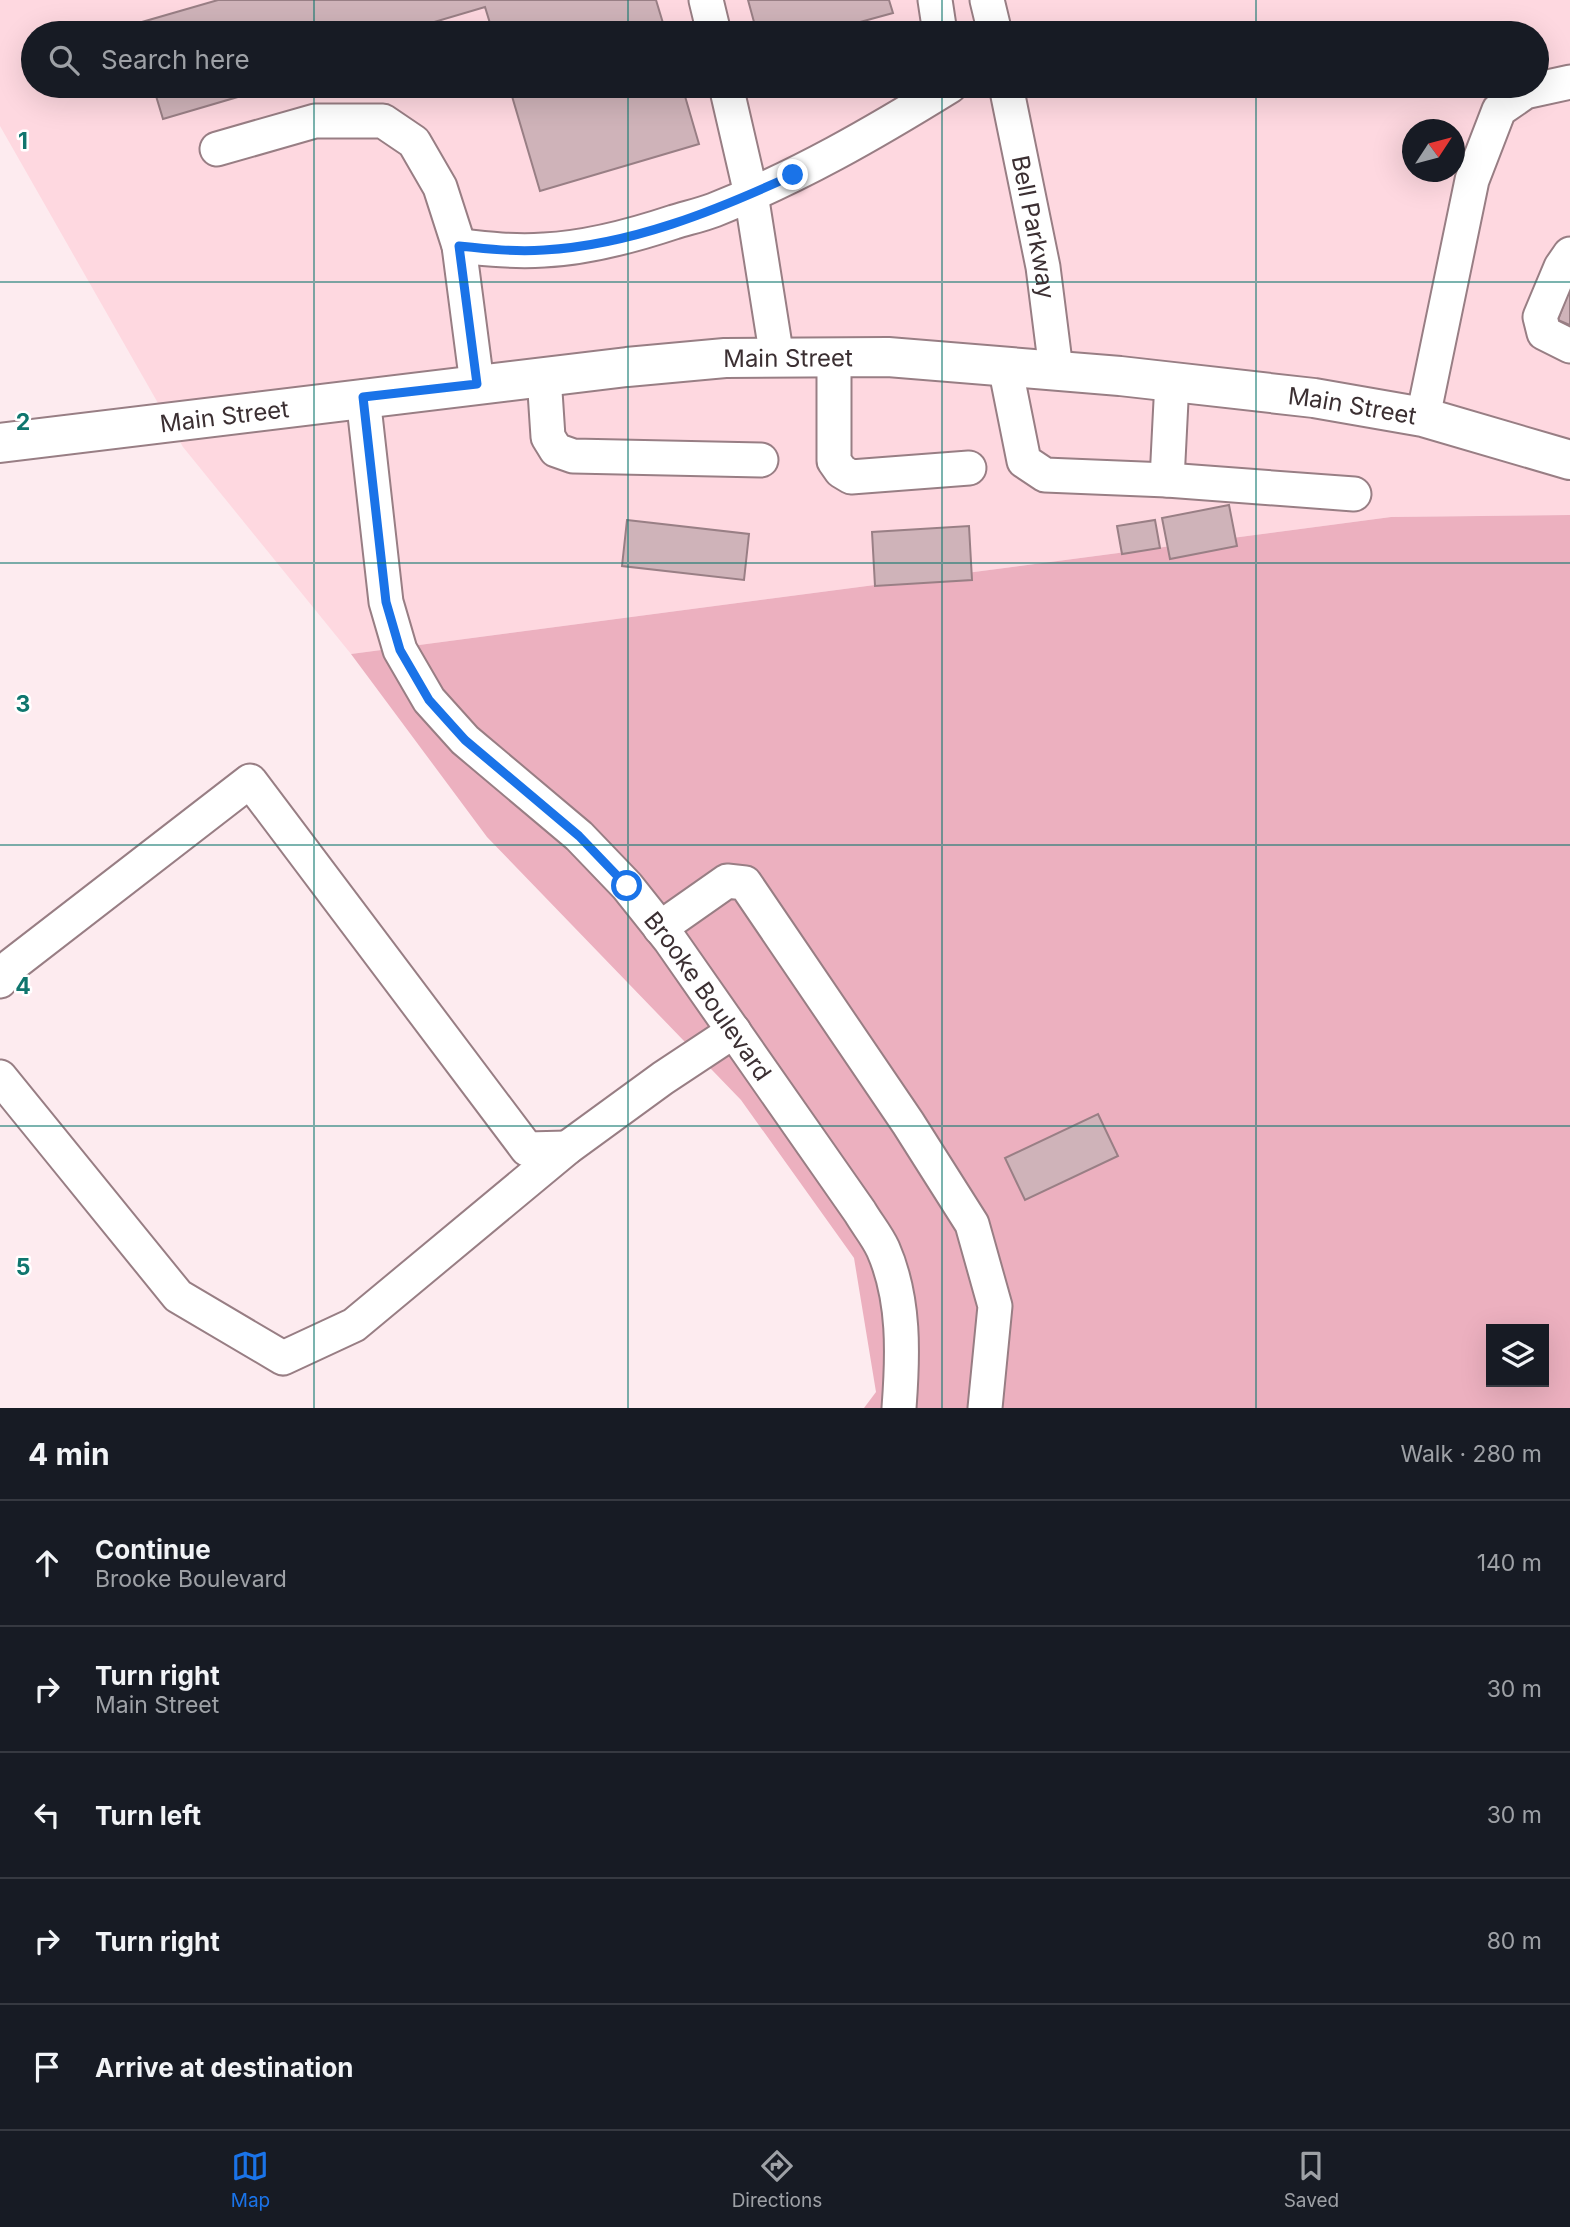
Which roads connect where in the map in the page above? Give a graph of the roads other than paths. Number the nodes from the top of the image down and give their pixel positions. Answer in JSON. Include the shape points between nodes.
{"nodes":[{"id":1,"x":706,"y":0,"type":"edge"},
{"id":2,"x":935,"y":0,"type":"edge"},
{"id":3,"x":987,"y":0,"type":"edge"},
{"id":4,"x":711,"y":21,"type":"edge"},
{"id":5,"x":938,"y":21,"type":"edge"},
{"id":6,"x":992,"y":21,"type":"edge"},
{"id":7,"x":1570,"y":82,"type":"edge"},
{"id":8,"x":1549,"y":87,"type":"edge"},
{"id":9,"x":729,"y":98,"type":"edge"},
{"id":10,"x":926,"y":98,"type":"edge"},
{"id":11,"x":1008,"y":98,"type":"edge"},
{"id":12,"x":1516,"y":98,"type":"edge"},
{"id":13,"x":217,"y":149,"type":"dead end"},
{"id":14,"x":751,"y":194,"type":"junction"},
{"id":15,"x":459,"y":246,"type":"junction"},
{"id":16,"x":1570,"y":254,"type":"edge"},
{"id":17,"x":1570,"y":345,"type":"edge"},
{"id":18,"x":777,"y":358,"type":"junction"},
{"id":19,"x":834,"y":358,"type":"junction"},
{"id":20,"x":1005,"y":366,"type":"junction"},
{"id":21,"x":1056,"y":370,"type":"junction"},
{"id":22,"x":544,"y":376,"type":"junction"},
{"id":23,"x":1172,"y":381,"type":"junction"},
{"id":24,"x":477,"y":384,"type":"junction"},
{"id":25,"x":363,"y":397,"type":"junction"},
{"id":26,"x":1423,"y":416,"type":"junction"},
{"id":27,"x":0,"y":443,"type":"edge"},
{"id":28,"x":761,"y":460,"type":"dead end"},
{"id":29,"x":1570,"y":460,"type":"edge"},
{"id":30,"x":968,"y":468,"type":"dead end"},
{"id":31,"x":1167,"y":480,"type":"junction"},
{"id":32,"x":1354,"y":494,"type":"dead end"},
{"id":33,"x":660,"y":928,"type":"junction"},
{"id":34,"x":0,"y":981,"type":"edge"},
{"id":35,"x":734,"y":1031,"type":"junction"},
{"id":36,"x":0,"y":1077,"type":"edge"},
{"id":37,"x":567,"y":1149,"type":"junction"},
{"id":38,"x":899,"y":1408,"type":"edge"},
{"id":39,"x":985,"y":1408,"type":"edge"}],
"edges":[{"from":1,"to":4,"type":"street"},
{"from":2,"to":5,"type":"street"},
{"from":3,"to":6,"type":"street"},
{"from":7,"to":8,"type":"street"},
{"from":9,"to":14,"type":"street"},
{"from":10,"to":14,"type":"street","via":[[846,149]]},
{"from":11,"to":21,"type":"street","name":"Bell Parkway","via":[[1043,267]]},
{"from":12,"to":26,"type":"street","via":[[1499,110],[1472,180]]},
{"from":13,"to":15,"type":"street","via":[[315,121],[383,121],[414,142],[440,187]]},
{"from":14,"to":15,"type":"street","via":[[712,211],[588,245],[545,250]]},
{"from":14,"to":18,"type":"street"},
{"from":15,"to":24,"type":"street"},
{"from":16,"to":17,"type":"street","via":[[1540,317],[1544,333]]},
{"from":18,"to":19,"type":"main road","name":"Main Street"},
{"from":18,"to":22,"type":"main road","name":"Main Street","via":[[725,358]]},
{"from":19,"to":20,"type":"main road","name":"Main Street","via":[[888,357]]},
{"from":19,"to":30,"type":"street","via":[[834,461],[841,471],[850,477]]},
{"from":20,"to":21,"type":"main road","name":"Main Street"},
{"from":20,"to":31,"type":"street","via":[[1024,461],[1045,475]]},
{"from":21,"to":23,"type":"main road","name":"Main Street"},
{"from":22,"to":24,"type":"main road","name":"Main Street"},
{"from":22,"to":28,"type":"street","via":[[548,437],[556,450],[573,456]]},
{"from":23,"to":26,"type":"main road","name":"Main Street"},
{"from":23,"to":31,"type":"street"},
{"from":24,"to":25,"type":"main road","name":"Main Street"},
{"from":25,"to":27,"type":"main road","name":"Main Street"},
{"from":25,"to":33,"type":"street","name":"Brooke Boulevard","via":[[386,602],[400,650],[429,700],[465,740],[579,836]]},
{"from":26,"to":29,"type":"main road","name":"Main Street"},
{"from":31,"to":32,"type":"street"},
{"from":33,"to":35,"type":"street","name":"Brooke Boulevard"},
{"from":33,"to":39,"type":"street","via":[[727,881],[745,883],[908,1123],[972,1224],[995,1306]]},
{"from":34,"to":37,"type":"street","via":[[12,965],[250,781],[527,1149]]},
{"from":35,"to":37,"type":"street"},
{"from":35,"to":38,"type":"street","name":"Brooke Boulevard","via":[[882,1248],[897,1297],[903,1352]]},
{"from":36,"to":37,"type":"street","via":[[178,1296],[283,1358],[354,1325]]}]}
